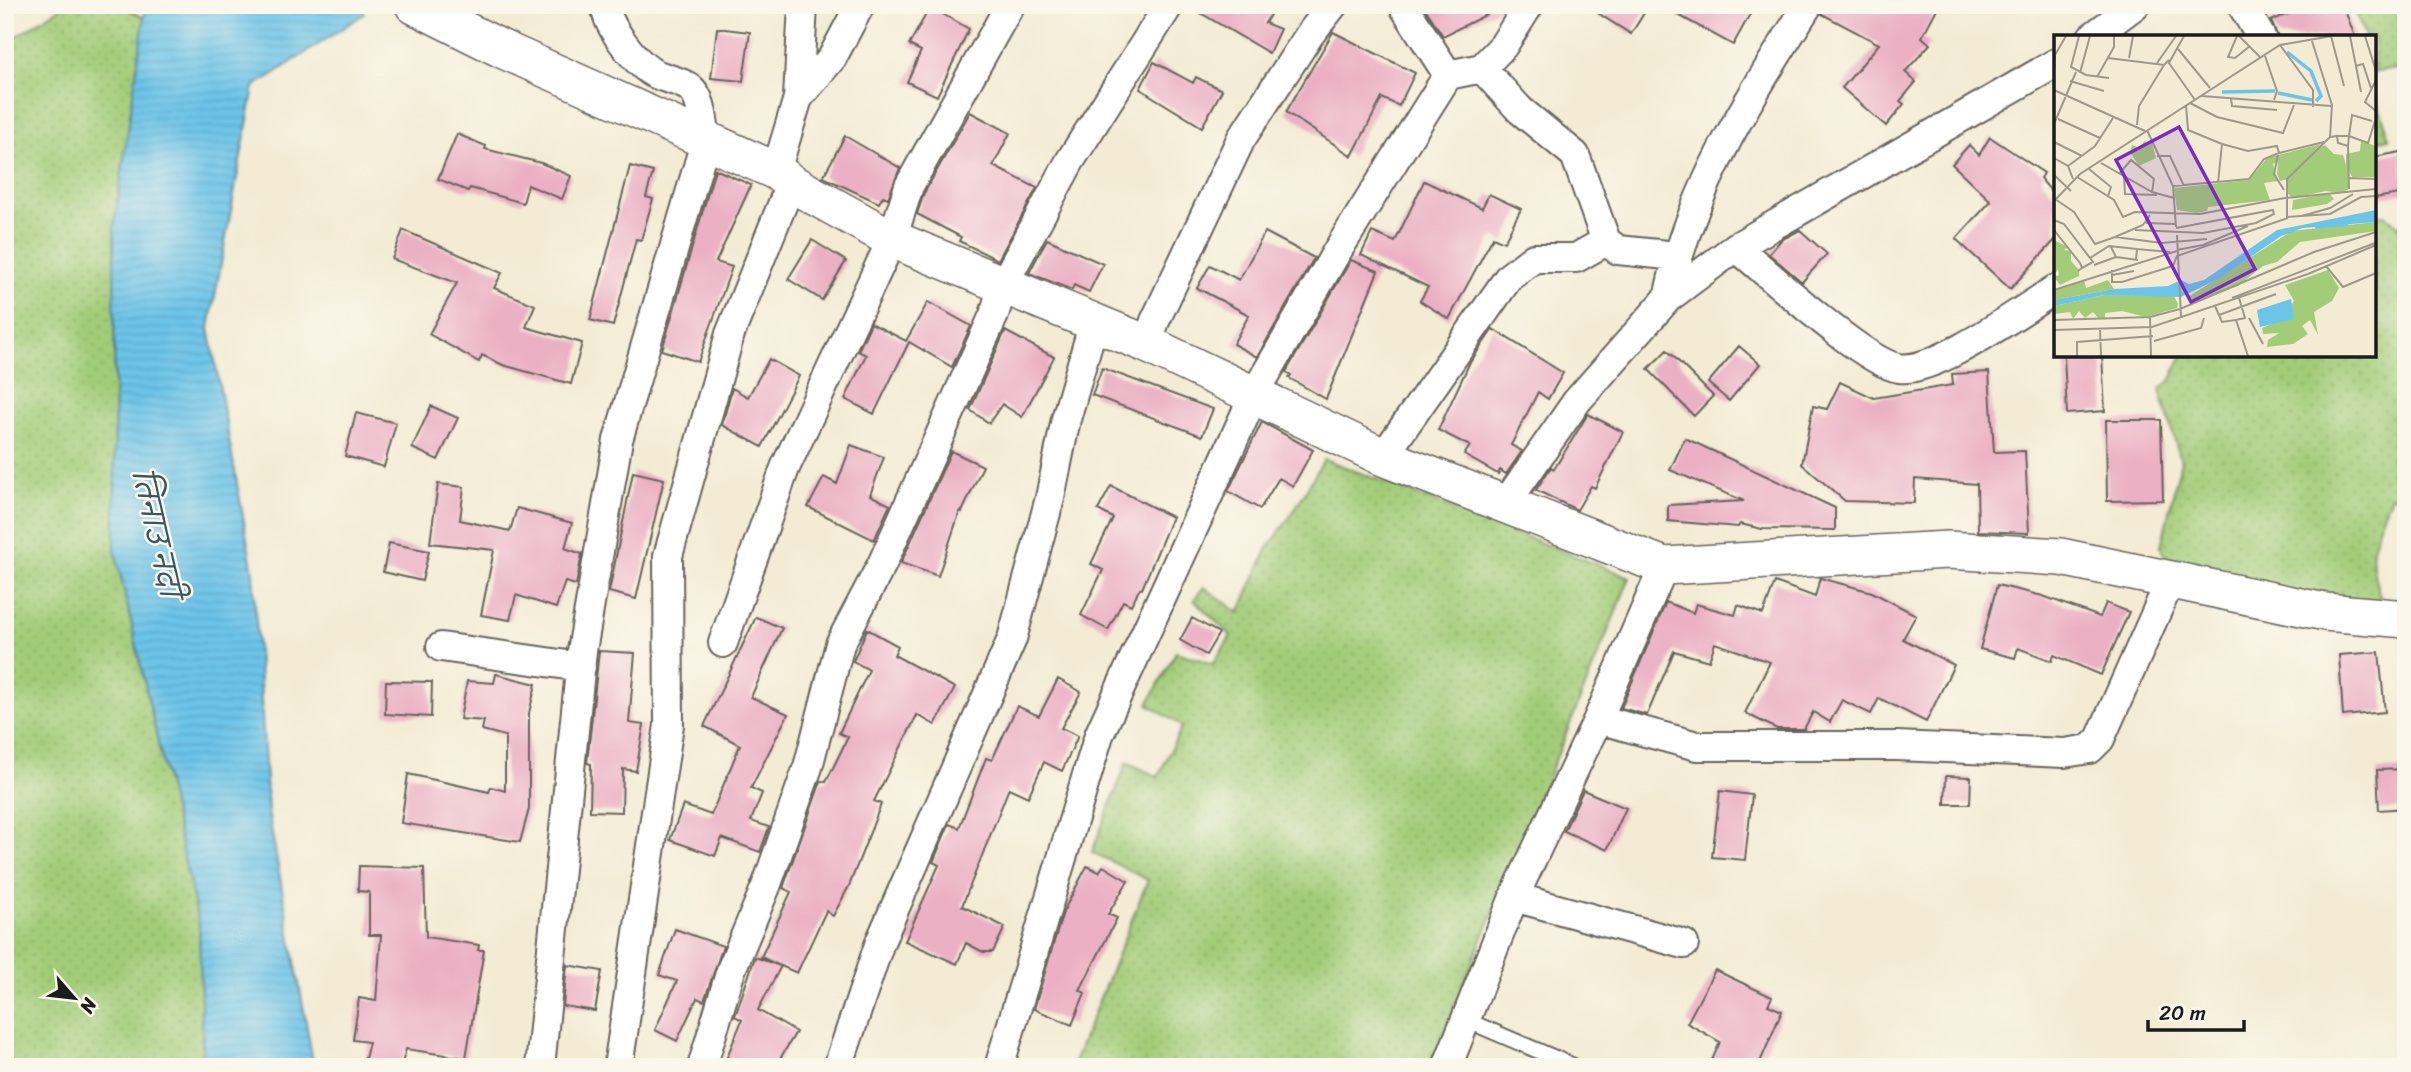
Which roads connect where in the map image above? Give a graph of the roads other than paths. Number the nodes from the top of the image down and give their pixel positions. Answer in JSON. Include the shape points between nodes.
{"nodes":[{"id":1,"x":414,"y":5,"type":"edge"},
{"id":2,"x":606,"y":5,"type":"edge"},
{"id":3,"x":803,"y":5,"type":"edge"},
{"id":4,"x":860,"y":5,"type":"edge"},
{"id":5,"x":1010,"y":5,"type":"edge"},
{"id":6,"x":1168,"y":5,"type":"edge"},
{"id":7,"x":1333,"y":5,"type":"edge"},
{"id":8,"x":1404,"y":5,"type":"edge"},
{"id":9,"x":1529,"y":5,"type":"edge"},
{"id":10,"x":2135,"y":5,"type":"edge"},
{"id":11,"x":2242,"y":5,"type":"edge"},
{"id":12,"x":1801,"y":8,"type":"edge"},
{"id":13,"x":2095,"y":35,"type":"edge"},
{"id":14,"x":2260,"y":35,"type":"edge"},
{"id":15,"x":1482,"y":68,"type":"junction"},
{"id":16,"x":2054,"y":70,"type":"edge"},
{"id":17,"x":1448,"y":75,"type":"junction"},
{"id":18,"x":798,"y":98,"type":"junction"},
{"id":19,"x":706,"y":139,"type":"junction"},
{"id":20,"x":784,"y":177,"type":"junction"},
{"id":21,"x":892,"y":239,"type":"junction"},
{"id":22,"x":1606,"y":241,"type":"junction"},
{"id":23,"x":1736,"y":247,"type":"junction"},
{"id":24,"x":1677,"y":256,"type":"junction"},
{"id":25,"x":1003,"y":285,"type":"junction"},
{"id":26,"x":2054,"y":290,"type":"edge"},
{"id":27,"x":1668,"y":298,"type":"junction"},
{"id":28,"x":1094,"y":322,"type":"junction"},
{"id":29,"x":1147,"y":344,"type":"junction"},
{"id":30,"x":1255,"y":393,"type":"junction"},
{"id":31,"x":1383,"y":457,"type":"junction"},
{"id":32,"x":1504,"y":506,"type":"junction"},
{"id":33,"x":1664,"y":566,"type":"junction"},
{"id":34,"x":2171,"y":579,"type":"junction"},
{"id":35,"x":2406,"y":618,"type":"edge"},
{"id":36,"x":723,"y":643,"type":"dead end"},
{"id":37,"x":441,"y":647,"type":"dead end"},
{"id":38,"x":581,"y":667,"type":"junction"},
{"id":39,"x":1598,"y":719,"type":"junction"},
{"id":40,"x":1514,"y":897,"type":"junction"},
{"id":41,"x":1684,"y":944,"type":"dead end"},
{"id":42,"x":1466,"y":1020,"type":"junction"},
{"id":43,"x":540,"y":1067,"type":"edge"},
{"id":44,"x":618,"y":1067,"type":"edge"},
{"id":45,"x":702,"y":1067,"type":"edge"},
{"id":46,"x":838,"y":1067,"type":"edge"},
{"id":47,"x":999,"y":1067,"type":"edge"},
{"id":48,"x":1447,"y":1067,"type":"edge"},
{"id":49,"x":1576,"y":1067,"type":"edge"}],
"edges":[{"from":1,"to":19,"type":"street"},
{"from":2,"to":19,"type":"street","via":[[605,12],[623,43],[650,71],[691,88]]},
{"from":3,"to":18,"type":"street"},
{"from":4,"to":18,"type":"street","via":[[832,58]]},
{"from":5,"to":21,"type":"street","via":[[909,186]]},
{"from":6,"to":25,"type":"street","via":[[1070,161]]},
{"from":7,"to":29,"type":"street","via":[[1241,139]]},
{"from":8,"to":17,"type":"street"},
{"from":9,"to":15,"type":"street","via":[[1503,46]]},
{"from":10,"to":13,"type":"street"},
{"from":11,"to":14,"type":"street"},
{"from":12,"to":24,"type":"street","via":[[1697,197]]},
{"from":15,"to":17,"type":"street"},
{"from":15,"to":22,"type":"street","via":[[1520,110],[1575,155]]},
{"from":16,"to":23,"type":"street"},
{"from":17,"to":30,"type":"street"},
{"from":18,"to":20,"type":"street"},
{"from":19,"to":20,"type":"street"},
{"from":19,"to":38,"type":"street","via":[[618,440]]},
{"from":20,"to":21,"type":"street"},
{"from":20,"to":44,"type":"street","via":[[730,334],[668,556],[669,725]]},
{"from":21,"to":25,"type":"street"},
{"from":21,"to":36,"type":"street","via":[[785,468]]},
{"from":22,"to":24,"type":"street","via":[[1618,250]]},
{"from":22,"to":31,"type":"street","via":[[1576,258],[1534,258],[1509,277]]},
{"from":23,"to":26,"type":"street","via":[[1864,352],[1900,369],[1939,361]]},
{"from":23,"to":27,"type":"street"},
{"from":24,"to":27,"type":"street"},
{"from":25,"to":28,"type":"street"},
{"from":25,"to":45,"type":"street","via":[[994,315],[894,539],[840,644],[808,767],[731,970]]},
{"from":27,"to":32,"type":"street","via":[[1577,401]]},
{"from":28,"to":29,"type":"street"},
{"from":28,"to":46,"type":"street","via":[[1012,639],[880,942]]},
{"from":29,"to":30,"type":"street"},
{"from":30,"to":31,"type":"street"},
{"from":30,"to":47,"type":"street","via":[[1099,734]]},
{"from":31,"to":32,"type":"street"},
{"from":32,"to":33,"type":"street"},
{"from":33,"to":34,"type":"street","via":[[1948,550],[2062,557]]},
{"from":33,"to":39,"type":"street"},
{"from":34,"to":35,"type":"street","via":[[2325,612]]},
{"from":34,"to":39,"type":"street","via":[[2100,739],[2090,749],[2064,753],[1896,746],[1697,746]]},
{"from":37,"to":38,"type":"street"},
{"from":38,"to":43,"type":"street"},
{"from":39,"to":40,"type":"street"},
{"from":40,"to":41,"type":"street"},
{"from":40,"to":42,"type":"street"},
{"from":42,"to":48,"type":"street"},
{"from":42,"to":49,"type":"lane"}]}
